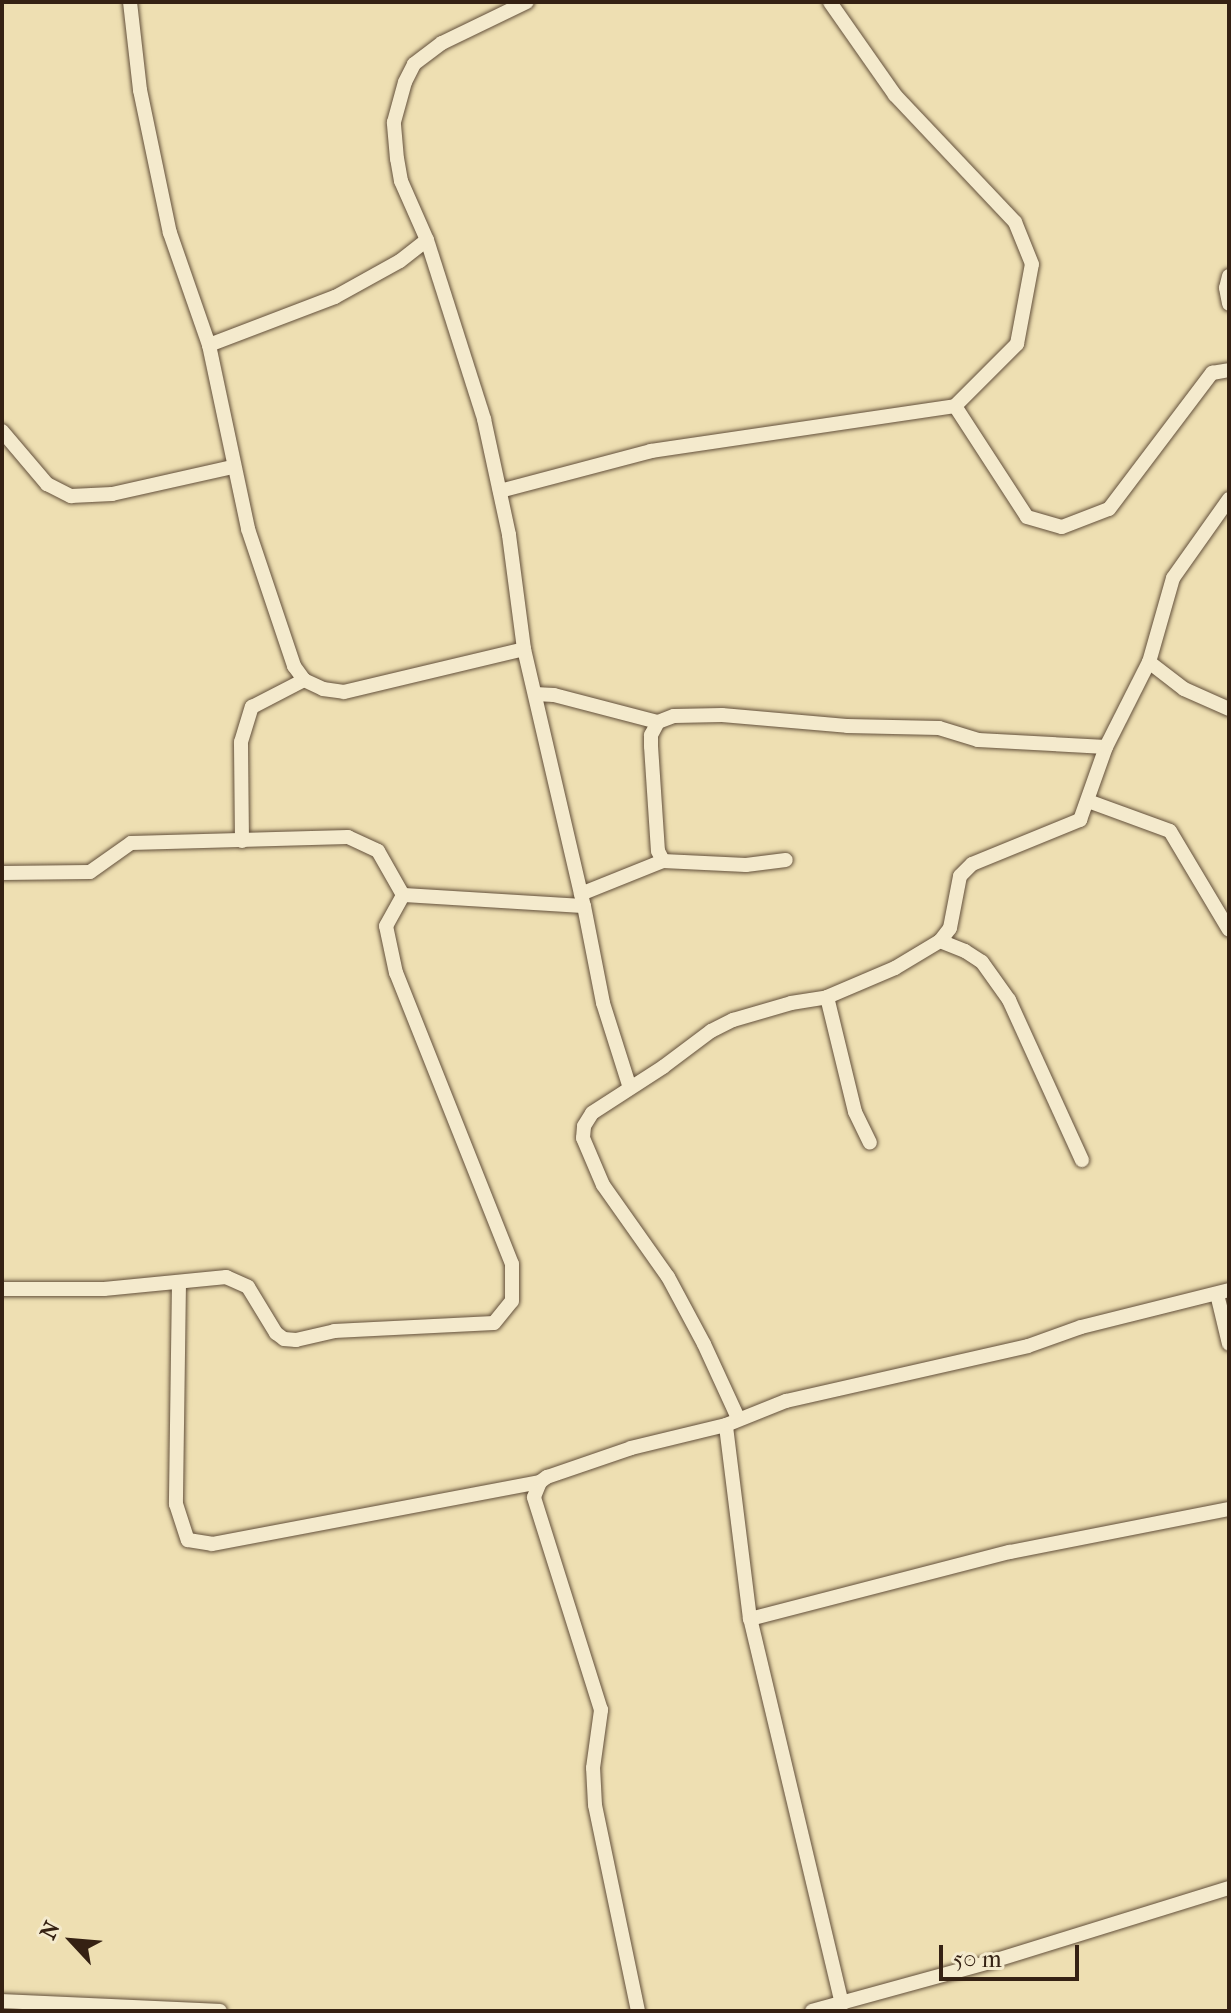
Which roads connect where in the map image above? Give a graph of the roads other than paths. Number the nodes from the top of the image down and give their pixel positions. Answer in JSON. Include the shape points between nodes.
{"nodes":[{"id":1,"x":130,"y":2,"type":"edge"},
{"id":2,"x":526,"y":2,"type":"edge"},
{"id":3,"x":830,"y":2,"type":"edge"},
{"id":4,"x":427,"y":240,"type":"junction"},
{"id":5,"x":1229,"y":276,"type":"edge"},
{"id":6,"x":1229,"y":304,"type":"edge"},
{"id":7,"x":209,"y":345,"type":"junction"},
{"id":8,"x":1229,"y":370,"type":"edge"},
{"id":9,"x":955,"y":406,"type":"junction"},
{"id":10,"x":2,"y":431,"type":"edge"},
{"id":11,"x":233,"y":467,"type":"junction"},
{"id":12,"x":500,"y":491,"type":"junction"},
{"id":13,"x":1229,"y":499,"type":"edge"},
{"id":14,"x":524,"y":649,"type":"junction"},
{"id":15,"x":1149,"y":662,"type":"junction"},
{"id":16,"x":304,"y":680,"type":"junction"},
{"id":17,"x":535,"y":694,"type":"junction"},
{"id":18,"x":1229,"y":709,"type":"edge"},
{"id":19,"x":658,"y":722,"type":"junction"},
{"id":20,"x":1106,"y":747,"type":"junction"},
{"id":21,"x":1088,"y":801,"type":"junction"},
{"id":22,"x":242,"y":841,"type":"junction"},
{"id":23,"x":786,"y":860,"type":"dead end"},
{"id":24,"x":663,"y":861,"type":"junction"},
{"id":25,"x":2,"y":873,"type":"edge"},
{"id":26,"x":403,"y":895,"type":"junction"},
{"id":27,"x":583,"y":900,"type":"junction"},
{"id":28,"x":1229,"y":930,"type":"edge"},
{"id":29,"x":940,"y":941,"type":"junction"},
{"id":30,"x":827,"y":997,"type":"junction"},
{"id":31,"x":630,"y":1088,"type":"junction"},
{"id":32,"x":870,"y":1143,"type":"dead end"},
{"id":33,"x":1082,"y":1160,"type":"dead end"},
{"id":34,"x":179,"y":1282,"type":"junction"},
{"id":35,"x":2,"y":1289,"type":"edge"},
{"id":36,"x":1223,"y":1292,"type":"edge"},
{"id":37,"x":1229,"y":1344,"type":"edge"},
{"id":38,"x":732,"y":1421,"type":"junction"},
{"id":39,"x":540,"y":1482,"type":"junction"},
{"id":40,"x":1229,"y":1509,"type":"edge"},
{"id":41,"x":750,"y":1619,"type":"junction"},
{"id":42,"x":1229,"y":1888,"type":"edge"},
{"id":43,"x":2,"y":2001,"type":"edge"},
{"id":44,"x":842,"y":2004,"type":"junction"},
{"id":45,"x":210,"y":2010,"type":"edge"},
{"id":46,"x":638,"y":2011,"type":"edge"},
{"id":47,"x":812,"y":2011,"type":"edge"}],
"edges":[{"from":1,"to":7,"type":"street","via":[[140,90],[170,233]]},
{"from":2,"to":4,"type":"street","via":[[442,43],[414,64],[405,82],[394,122],[397,159]]},
{"from":3,"to":9,"type":"street","via":[[895,95],[1015,222],[1032,264],[1017,344]]},
{"from":4,"to":7,"type":"street","via":[[335,297]]},
{"from":4,"to":12,"type":"street","via":[[484,419]]},
{"from":5,"to":6,"type":"street"},
{"from":7,"to":11,"type":"street"},
{"from":8,"to":9,"type":"street","via":[[1212,373],[1109,509],[1062,527],[1027,517]]},
{"from":9,"to":12,"type":"street","via":[[651,451]]},
{"from":10,"to":11,"type":"street","via":[[47,484],[71,496],[112,494]]},
{"from":11,"to":16,"type":"street","via":[[269,598]]},
{"from":12,"to":14,"type":"street"},
{"from":13,"to":15,"type":"street","via":[[1173,578]]},
{"from":14,"to":16,"type":"street","via":[[344,692]]},
{"from":14,"to":17,"type":"street"},
{"from":15,"to":18,"type":"street","via":[[1184,689]]},
{"from":15,"to":20,"type":"street"},
{"from":16,"to":22,"type":"street","via":[[252,707],[241,742]]},
{"from":17,"to":19,"type":"street"},
{"from":17,"to":27,"type":"street"},
{"from":19,"to":20,"type":"street","via":[[674,716],[722,715],[939,728],[978,740]]},
{"from":19,"to":24,"type":"street","via":[[651,746]]},
{"from":20,"to":21,"type":"street"},
{"from":21,"to":28,"type":"street","via":[[1170,831]]},
{"from":21,"to":29,"type":"street","via":[[1080,820],[1070,827],[972,864],[960,876],[950,928]]},
{"from":22,"to":25,"type":"street","via":[[131,843],[90,872]]},
{"from":22,"to":26,"type":"street","via":[[358,839],[378,851]]},
{"from":23,"to":24,"type":"street","via":[[746,865]]},
{"from":24,"to":27,"type":"street"},
{"from":26,"to":27,"type":"street"},
{"from":26,"to":34,"type":"street","via":[[386,926],[396,973],[512,1264],[512,1301],[494,1323],[334,1331],[296,1340],[276,1333],[239,1280]]},
{"from":27,"to":31,"type":"street","via":[[603,1003]]},
{"from":29,"to":30,"type":"street","via":[[895,968]]},
{"from":29,"to":33,"type":"street","via":[[982,962],[1009,1000]]},
{"from":30,"to":31,"type":"street","via":[[733,1020]]},
{"from":30,"to":32,"type":"street","via":[[855,1112]]},
{"from":31,"to":38,"type":"street","via":[[592,1113],[583,1138],[603,1185],[668,1277],[704,1344]]},
{"from":34,"to":35,"type":"street","via":[[104,1289]]},
{"from":34,"to":39,"type":"street","via":[[176,1504],[188,1540],[212,1544]]},
{"from":36,"to":37,"type":"street"},
{"from":36,"to":38,"type":"street","via":[[1081,1327],[1028,1346],[786,1401]]},
{"from":38,"to":39,"type":"street","via":[[631,1448]]},
{"from":38,"to":41,"type":"street"},
{"from":39,"to":46,"type":"street","via":[[536,1508],[601,1710],[593,1768],[595,1805]]},
{"from":40,"to":41,"type":"street","via":[[1010,1552]]},
{"from":41,"to":44,"type":"street"},
{"from":42,"to":44,"type":"street"},
{"from":43,"to":45,"type":"street"},
{"from":44,"to":47,"type":"street"}]}
